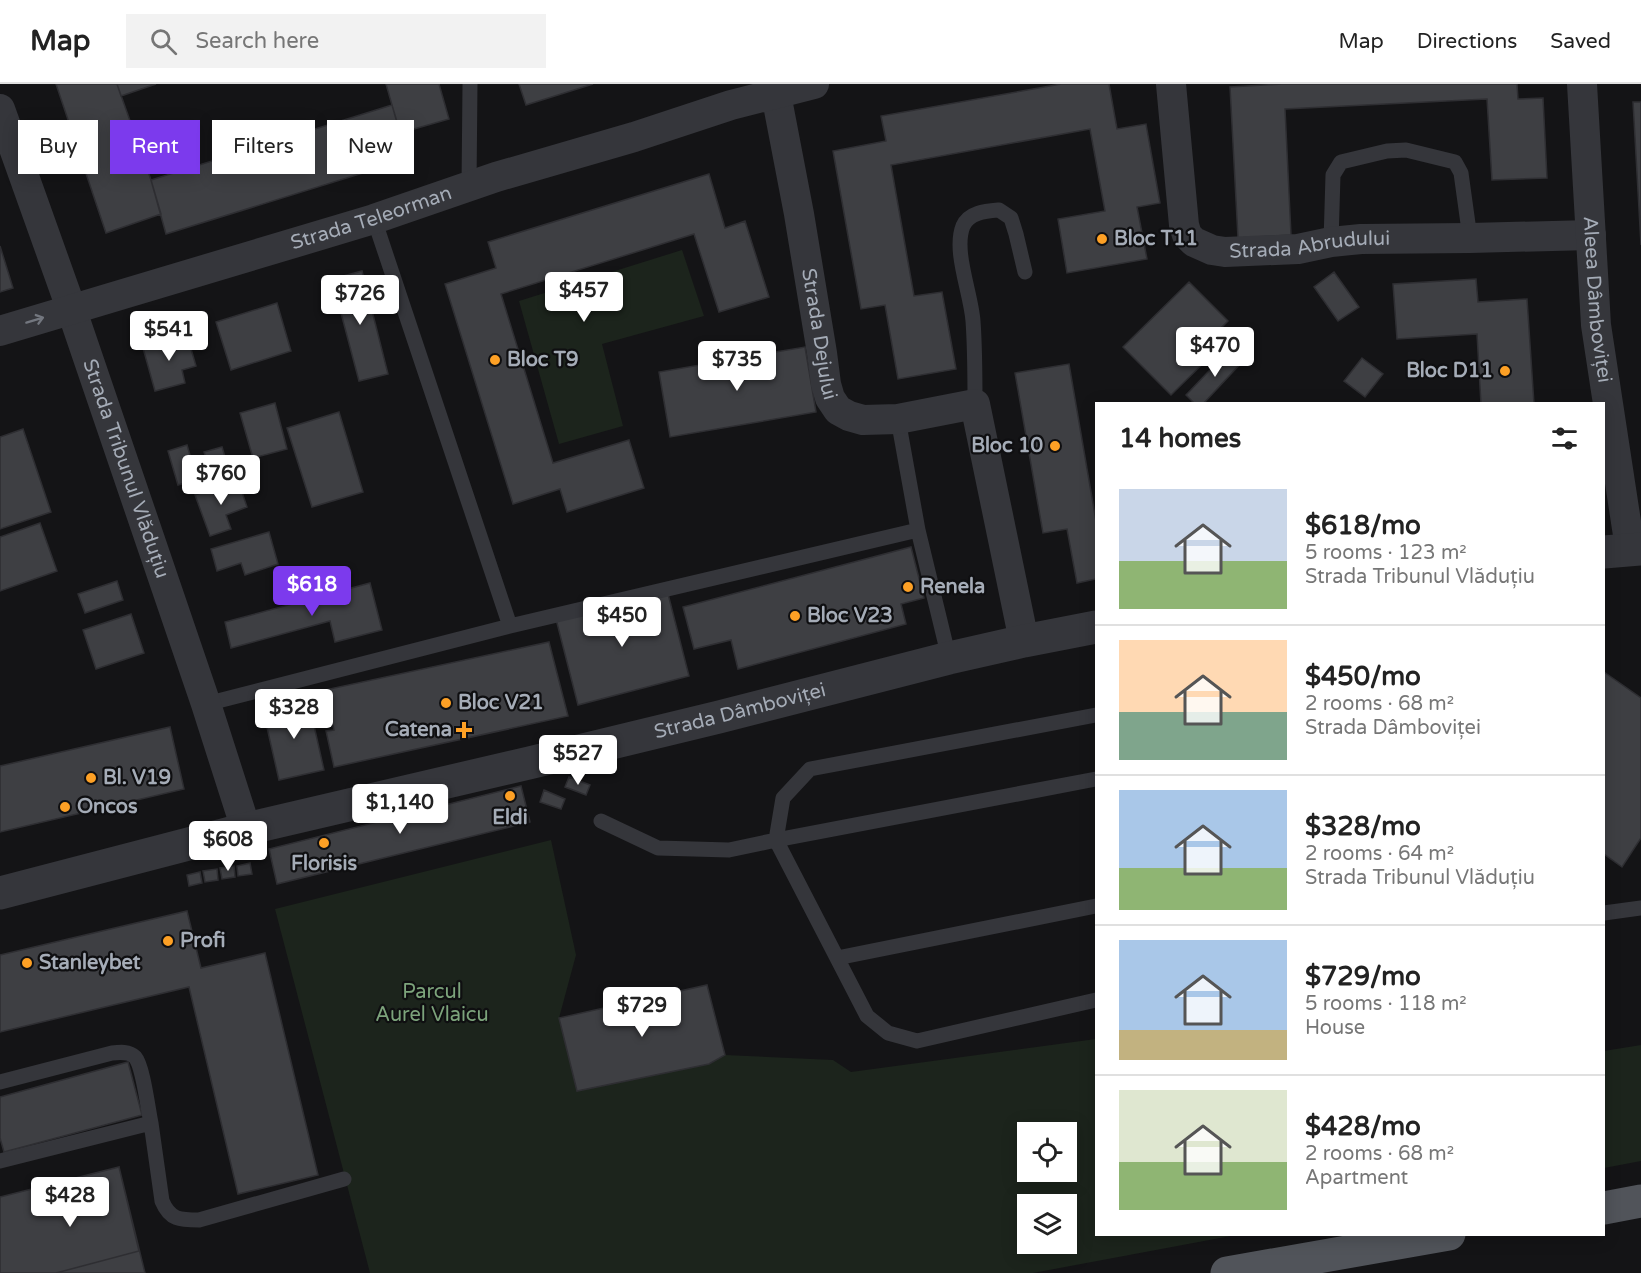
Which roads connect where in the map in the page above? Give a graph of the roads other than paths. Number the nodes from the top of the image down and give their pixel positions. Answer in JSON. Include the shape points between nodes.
{"nodes":[{"id":1,"x":470,"y":84,"type":"edge"},
{"id":2,"x":814,"y":84,"type":"edge"},
{"id":3,"x":1171,"y":84,"type":"edge"},
{"id":4,"x":1582,"y":84,"type":"edge"},
{"id":5,"x":776,"y":94,"type":"junction"},
{"id":6,"x":733,"y":95,"type":"edge"},
{"id":7,"x":0,"y":109,"type":"edge"},
{"id":8,"x":469,"y":186,"type":"junction"},
{"id":9,"x":374,"y":219,"type":"junction"},
{"id":10,"x":1591,"y":235,"type":"junction"},
{"id":11,"x":1470,"y":238,"type":"junction"},
{"id":12,"x":1331,"y":242,"type":"junction"},
{"id":13,"x":1025,"y":272,"type":"dead end"},
{"id":14,"x":71,"y":308,"type":"junction"},
{"id":15,"x":0,"y":331,"type":"edge"},
{"id":16,"x":975,"y":404,"type":"junction"},
{"id":17,"x":898,"y":418,"type":"junction"},
{"id":18,"x":918,"y":530,"type":"junction"},
{"id":19,"x":1624,"y":550,"type":"edge"},
{"id":20,"x":510,"y":626,"type":"junction"},
{"id":21,"x":1095,"y":627,"type":"edge"},
{"id":22,"x":1024,"y":641,"type":"junction"},
{"id":23,"x":949,"y":658,"type":"junction"},
{"id":24,"x":206,"y":704,"type":"junction"},
{"id":25,"x":1095,"y":715,"type":"edge"},
{"id":26,"x":1095,"y":779,"type":"edge"},
{"id":27,"x":601,"y":821,"type":"dead end"},
{"id":28,"x":246,"y":829,"type":"junction"},
{"id":29,"x":776,"y":840,"type":"junction"},
{"id":30,"x":0,"y":893,"type":"edge"},
{"id":31,"x":1095,"y":906,"type":"edge"},
{"id":32,"x":1641,"y":908,"type":"edge"},
{"id":33,"x":1605,"y":914,"type":"edge"},
{"id":34,"x":837,"y":958,"type":"junction"},
{"id":35,"x":1095,"y":1000,"type":"edge"},
{"id":36,"x":0,"y":1082,"type":"edge"},
{"id":37,"x":151,"y":1123,"type":"junction"},
{"id":38,"x":0,"y":1161,"type":"edge"},
{"id":39,"x":344,"y":1179,"type":"dead end"},
{"id":40,"x":1641,"y":1201,"type":"edge"},
{"id":41,"x":1605,"y":1208,"type":"edge"},
{"id":42,"x":1438,"y":1236,"type":"edge"},
{"id":43,"x":1227,"y":1273,"type":"edge"}],
"edges":[{"from":1,"to":8,"type":"lane"},
{"from":2,"to":5,"type":"street","name":"Strada Teleorman"},
{"from":3,"to":12,"type":"street","name":"Strada Abrudului","via":[[1184,225],[1194,242],[1225,252],[1298,249]]},
{"from":4,"to":10,"type":"street","name":"Aleea Dâmboviței"},
{"from":5,"to":6,"type":"street","name":"Strada Teleorman"},
{"from":5,"to":17,"type":"street","name":"Strada Dejului","via":[[830,398],[838,410],[849,416],[863,420]]},
{"from":6,"to":8,"type":"street","name":"Strada Teleorman","via":[[634,137]]},
{"from":7,"to":14,"type":"street","name":"Strada Tribunul Vlăduțiu"},
{"from":8,"to":9,"type":"street","name":"Strada Teleorman"},
{"from":9,"to":14,"type":"street","name":"Strada Teleorman"},
{"from":9,"to":20,"type":"lane"},
{"from":10,"to":11,"type":"street","name":"Strada Abrudului"},
{"from":10,"to":19,"type":"street","name":"Aleea Dâmboviței","via":[[1596,325],[1628,535]]},
{"from":11,"to":12,"type":"street","name":"Strada Abrudului"},
{"from":11,"to":12,"type":"lane","via":[[1461,173],[1455,162],[1406,150],[1341,162],[1333,175]]},
{"from":13,"to":16,"type":"lane","via":[[1011,218],[999,210],[985,211],[974,214],[964,224],[959,245],[973,319]]},
{"from":15,"to":14,"type":"street","name":"Strada Teleorman","one_way":true},
{"from":14,"to":24,"type":"street","name":"Strada Tribunul Vlăduțiu"},
{"from":16,"to":17,"type":"street","name":"Strada Dejului"},
{"from":16,"to":22,"type":"street"},
{"from":17,"to":18,"type":"lane"},
{"from":18,"to":20,"type":"lane"},
{"from":18,"to":23,"type":"lane"},
{"from":20,"to":24,"type":"lane"},
{"from":21,"to":22,"type":"street","name":"Strada Dâmboviței"},
{"from":22,"to":23,"type":"street","name":"Strada Dâmboviței"},
{"from":23,"to":28,"type":"street","name":"Strada Dâmboviței","via":[[530,764]]},
{"from":24,"to":28,"type":"street","name":"Strada Tribunul Vlăduțiu"},
{"from":25,"to":29,"type":"lane","via":[[810,769],[783,798]]},
{"from":26,"to":29,"type":"lane"},
{"from":27,"to":29,"type":"lane","via":[[658,848],[729,850]]},
{"from":28,"to":30,"type":"street","name":"Strada Dâmboviței"},
{"from":29,"to":34,"type":"lane"},
{"from":31,"to":34,"type":"lane"},
{"from":32,"to":33,"type":"lane"},
{"from":34,"to":35,"type":"lane","via":[[867,1016],[888,1033],[917,1041]]},
{"from":36,"to":37,"type":"lane","via":[[126,1052],[140,1067]]},
{"from":37,"to":38,"type":"lane"},
{"from":37,"to":39,"type":"lane","via":[[162,1201],[174,1217],[199,1220]]},
{"from":40,"to":41,"type":"main road"},
{"from":42,"to":43,"type":"main road"}]}
